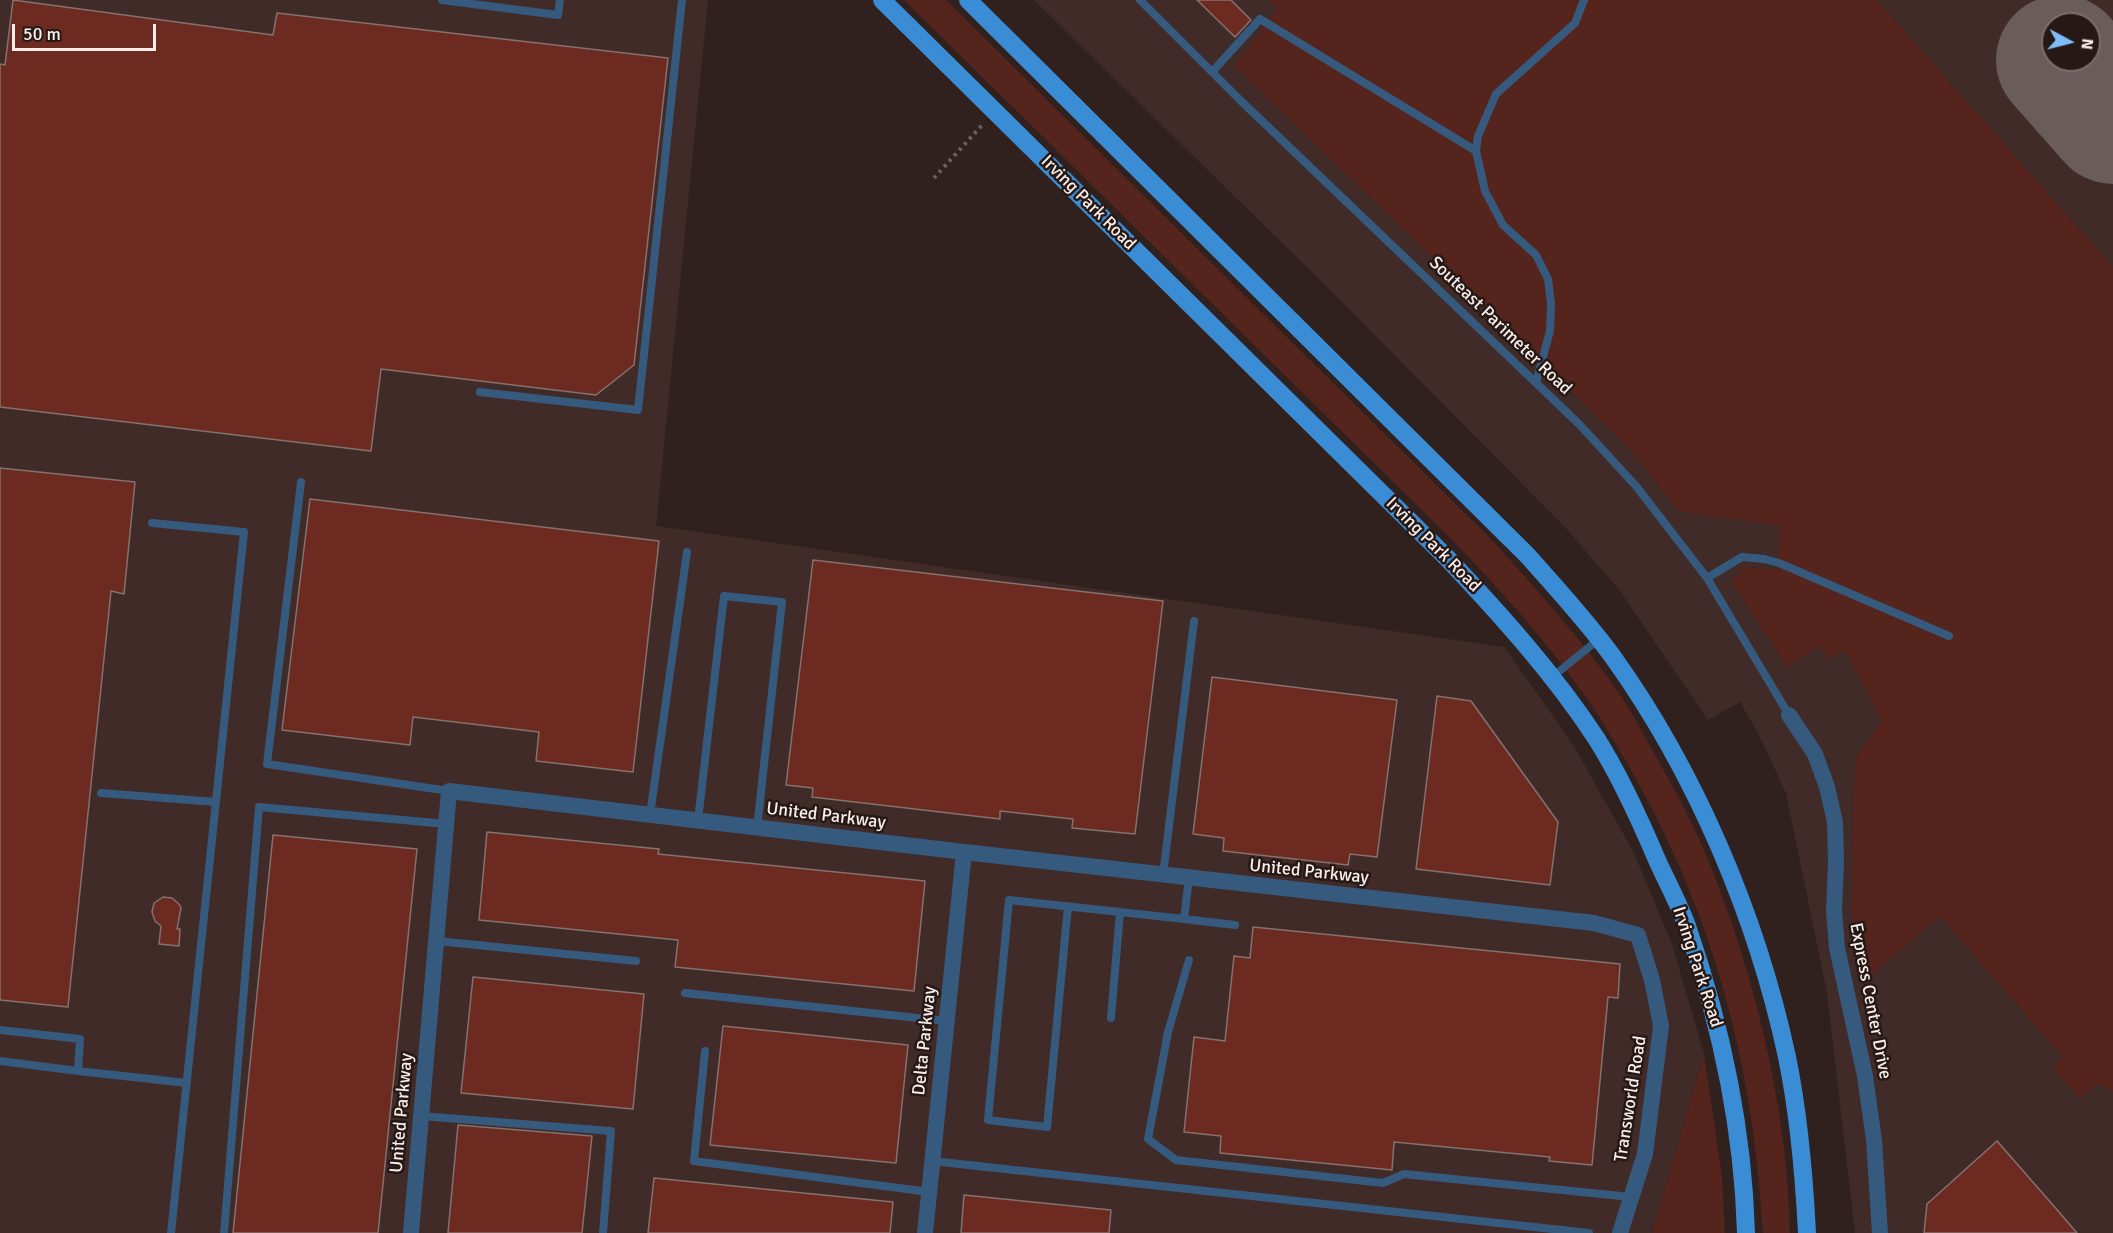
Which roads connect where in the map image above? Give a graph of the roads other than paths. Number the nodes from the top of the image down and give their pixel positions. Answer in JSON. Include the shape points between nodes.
{"nodes":[{"id":1,"x":442,"y":0,"type":"edge"},
{"id":2,"x":560,"y":0,"type":"edge"},
{"id":3,"x":682,"y":0,"type":"edge"},
{"id":4,"x":882,"y":0,"type":"edge"},
{"id":5,"x":968,"y":0,"type":"edge"},
{"id":6,"x":1140,"y":0,"type":"edge"},
{"id":7,"x":1584,"y":0,"type":"edge"},
{"id":8,"x":1212,"y":72,"type":"junction"},
{"id":9,"x":1476,"y":151,"type":"junction"},
{"id":10,"x":1536,"y":383,"type":"junction"},
{"id":11,"x":480,"y":392,"type":"dead end"},
{"id":12,"x":301,"y":482,"type":"dead end"},
{"id":13,"x":152,"y":523,"type":"dead end"},
{"id":14,"x":687,"y":552,"type":"dead end"},
{"id":15,"x":1707,"y":578,"type":"junction"},
{"id":16,"x":1194,"y":621,"type":"dead end"},
{"id":17,"x":1949,"y":636,"type":"dead end"},
{"id":18,"x":1599,"y":639,"type":"junction"},
{"id":19,"x":1551,"y":678,"type":"junction"},
{"id":20,"x":1789,"y":715,"type":"joint"},
{"id":21,"x":449,"y":791,"type":"junction"},
{"id":22,"x":101,"y":793,"type":"dead end"},
{"id":23,"x":216,"y":802,"type":"junction"},
{"id":24,"x":650,"y":815,"type":"junction"},
{"id":25,"x":698,"y":820,"type":"junction"},
{"id":26,"x":447,"y":824,"type":"junction"},
{"id":27,"x":757,"y":828,"type":"junction"},
{"id":28,"x":964,"y":852,"type":"junction"},
{"id":29,"x":1163,"y":875,"type":"junction"},
{"id":30,"x":1189,"y":878,"type":"junction"},
{"id":31,"x":1068,"y":906,"type":"junction"},
{"id":32,"x":1120,"y":912,"type":"junction"},
{"id":33,"x":1184,"y":919,"type":"junction"},
{"id":34,"x":1235,"y":925,"type":"dead end"},
{"id":35,"x":1638,"y":935,"type":"joint"},
{"id":36,"x":436,"y":941,"type":"junction"},
{"id":37,"x":1189,"y":960,"type":"dead end"},
{"id":38,"x":636,"y":961,"type":"dead end"},
{"id":39,"x":685,"y":993,"type":"dead end"},
{"id":40,"x":1111,"y":1018,"type":"dead end"},
{"id":41,"x":946,"y":1021,"type":"junction"},
{"id":42,"x":0,"y":1030,"type":"edge"},
{"id":43,"x":705,"y":1051,"type":"dead end"},
{"id":44,"x":0,"y":1061,"type":"edge"},
{"id":45,"x":78,"y":1071,"type":"junction"},
{"id":46,"x":187,"y":1083,"type":"junction"},
{"id":47,"x":421,"y":1116,"type":"junction"},
{"id":48,"x":932,"y":1161,"type":"junction"},
{"id":49,"x":929,"y":1192,"type":"junction"},
{"id":50,"x":1631,"y":1197,"type":"junction"},
{"id":51,"x":171,"y":1233,"type":"edge"},
{"id":52,"x":224,"y":1233,"type":"edge"},
{"id":53,"x":411,"y":1233,"type":"edge"},
{"id":54,"x":603,"y":1233,"type":"edge"},
{"id":55,"x":924,"y":1233,"type":"edge"},
{"id":56,"x":1589,"y":1233,"type":"edge"},
{"id":57,"x":1620,"y":1233,"type":"edge"},
{"id":58,"x":1746,"y":1233,"type":"edge"},
{"id":59,"x":1807,"y":1233,"type":"edge"},
{"id":60,"x":1880,"y":1233,"type":"edge"}],
"edges":[{"from":1,"to":2,"type":"lane","via":[[558,15]]},
{"from":3,"to":11,"type":"lane","via":[[638,410]]},
{"from":4,"to":19,"type":"main road","name":"Irving Park Road","via":[[1448,559],[1501,615]]},
{"from":5,"to":18,"type":"main road","via":[[1528,556]]},
{"from":6,"to":8,"type":"lane","name":"Souteast Parimeter Road"},
{"from":7,"to":9,"type":"lane","via":[[1575,22],[1496,94],[1478,136]]},
{"from":8,"to":9,"type":"lane","via":[[1260,19]]},
{"from":8,"to":10,"type":"lane","name":"Souteast Parimeter Road"},
{"from":9,"to":10,"type":"lane","via":[[1485,191],[1503,225],[1536,255],[1548,279],[1550,331]]},
{"from":10,"to":15,"type":"lane","name":"Souteast Parimeter Road","via":[[1636,486]]},
{"from":12,"to":21,"type":"lane","via":[[267,764]]},
{"from":13,"to":23,"type":"lane","via":[[244,532]]},
{"from":14,"to":24,"type":"lane"},
{"from":15,"to":17,"type":"lane","via":[[1742,557],[1764,559]]},
{"from":15,"to":20,"type":"lane","name":"Souteast Parimeter Road"},
{"from":16,"to":29,"type":"lane"},
{"from":18,"to":19,"type":"lane"},
{"from":18,"to":59,"type":"main road","via":[[1684,773],[1708,819],[1739,897],[1787,1057],[1799,1134]]},
{"from":19,"to":58,"type":"main road","name":"Irving Park Road","via":[[1602,749],[1641,822],[1686,924],[1719,1033],[1737,1122]]},
{"from":20,"to":60,"type":"street","name":"Express Center Drive","via":[[1815,753],[1835,822],[1834,911],[1838,948],[1865,1076]]},
{"from":21,"to":24,"type":"street","name":"United Parkway"},
{"from":21,"to":26,"type":"street","name":"United Parkway"},
{"from":22,"to":23,"type":"lane"},
{"from":23,"to":46,"type":"lane"},
{"from":24,"to":25,"type":"street","name":"United Parkway"},
{"from":25,"to":27,"type":"street","name":"United Parkway"},
{"from":25,"to":27,"type":"lane","via":[[724,596],[782,602]]},
{"from":26,"to":36,"type":"street","name":"United Parkway"},
{"from":26,"to":52,"type":"lane","via":[[259,807]]},
{"from":27,"to":28,"type":"street","name":"United Parkway"},
{"from":28,"to":29,"type":"street","name":"United Parkway"},
{"from":28,"to":41,"type":"street","name":"Delta Parkway"},
{"from":29,"to":30,"type":"street","name":"United Parkway"},
{"from":30,"to":33,"type":"lane"},
{"from":30,"to":35,"type":"street","name":"United Parkway","via":[[1594,923]]},
{"from":31,"to":31,"type":"lane","via":[[1008,900],[988,1120],[1047,1127]]},
{"from":31,"to":32,"type":"lane"},
{"from":32,"to":33,"type":"lane"},
{"from":32,"to":40,"type":"lane"},
{"from":33,"to":34,"type":"lane"},
{"from":35,"to":50,"type":"street","name":"Transworld Road","via":[[1661,1026],[1645,1154]]},
{"from":36,"to":38,"type":"lane"},
{"from":36,"to":47,"type":"street","name":"United Parkway"},
{"from":37,"to":50,"type":"lane","via":[[1168,1032],[1148,1139],[1176,1161],[1383,1184],[1404,1174]]},
{"from":39,"to":41,"type":"lane"},
{"from":41,"to":48,"type":"street","name":"Delta Parkway"},
{"from":42,"to":45,"type":"lane","via":[[80,1039]]},
{"from":43,"to":49,"type":"lane","via":[[694,1161]]},
{"from":44,"to":45,"type":"lane"},
{"from":45,"to":46,"type":"lane"},
{"from":46,"to":51,"type":"lane"},
{"from":47,"to":53,"type":"street","name":"United Parkway"},
{"from":47,"to":54,"type":"lane","via":[[611,1131]]},
{"from":48,"to":49,"type":"street","name":"Delta Parkway"},
{"from":48,"to":56,"type":"lane"},
{"from":49,"to":55,"type":"street","name":"Delta Parkway"},
{"from":50,"to":57,"type":"street","name":"Transworld Road"}]}
